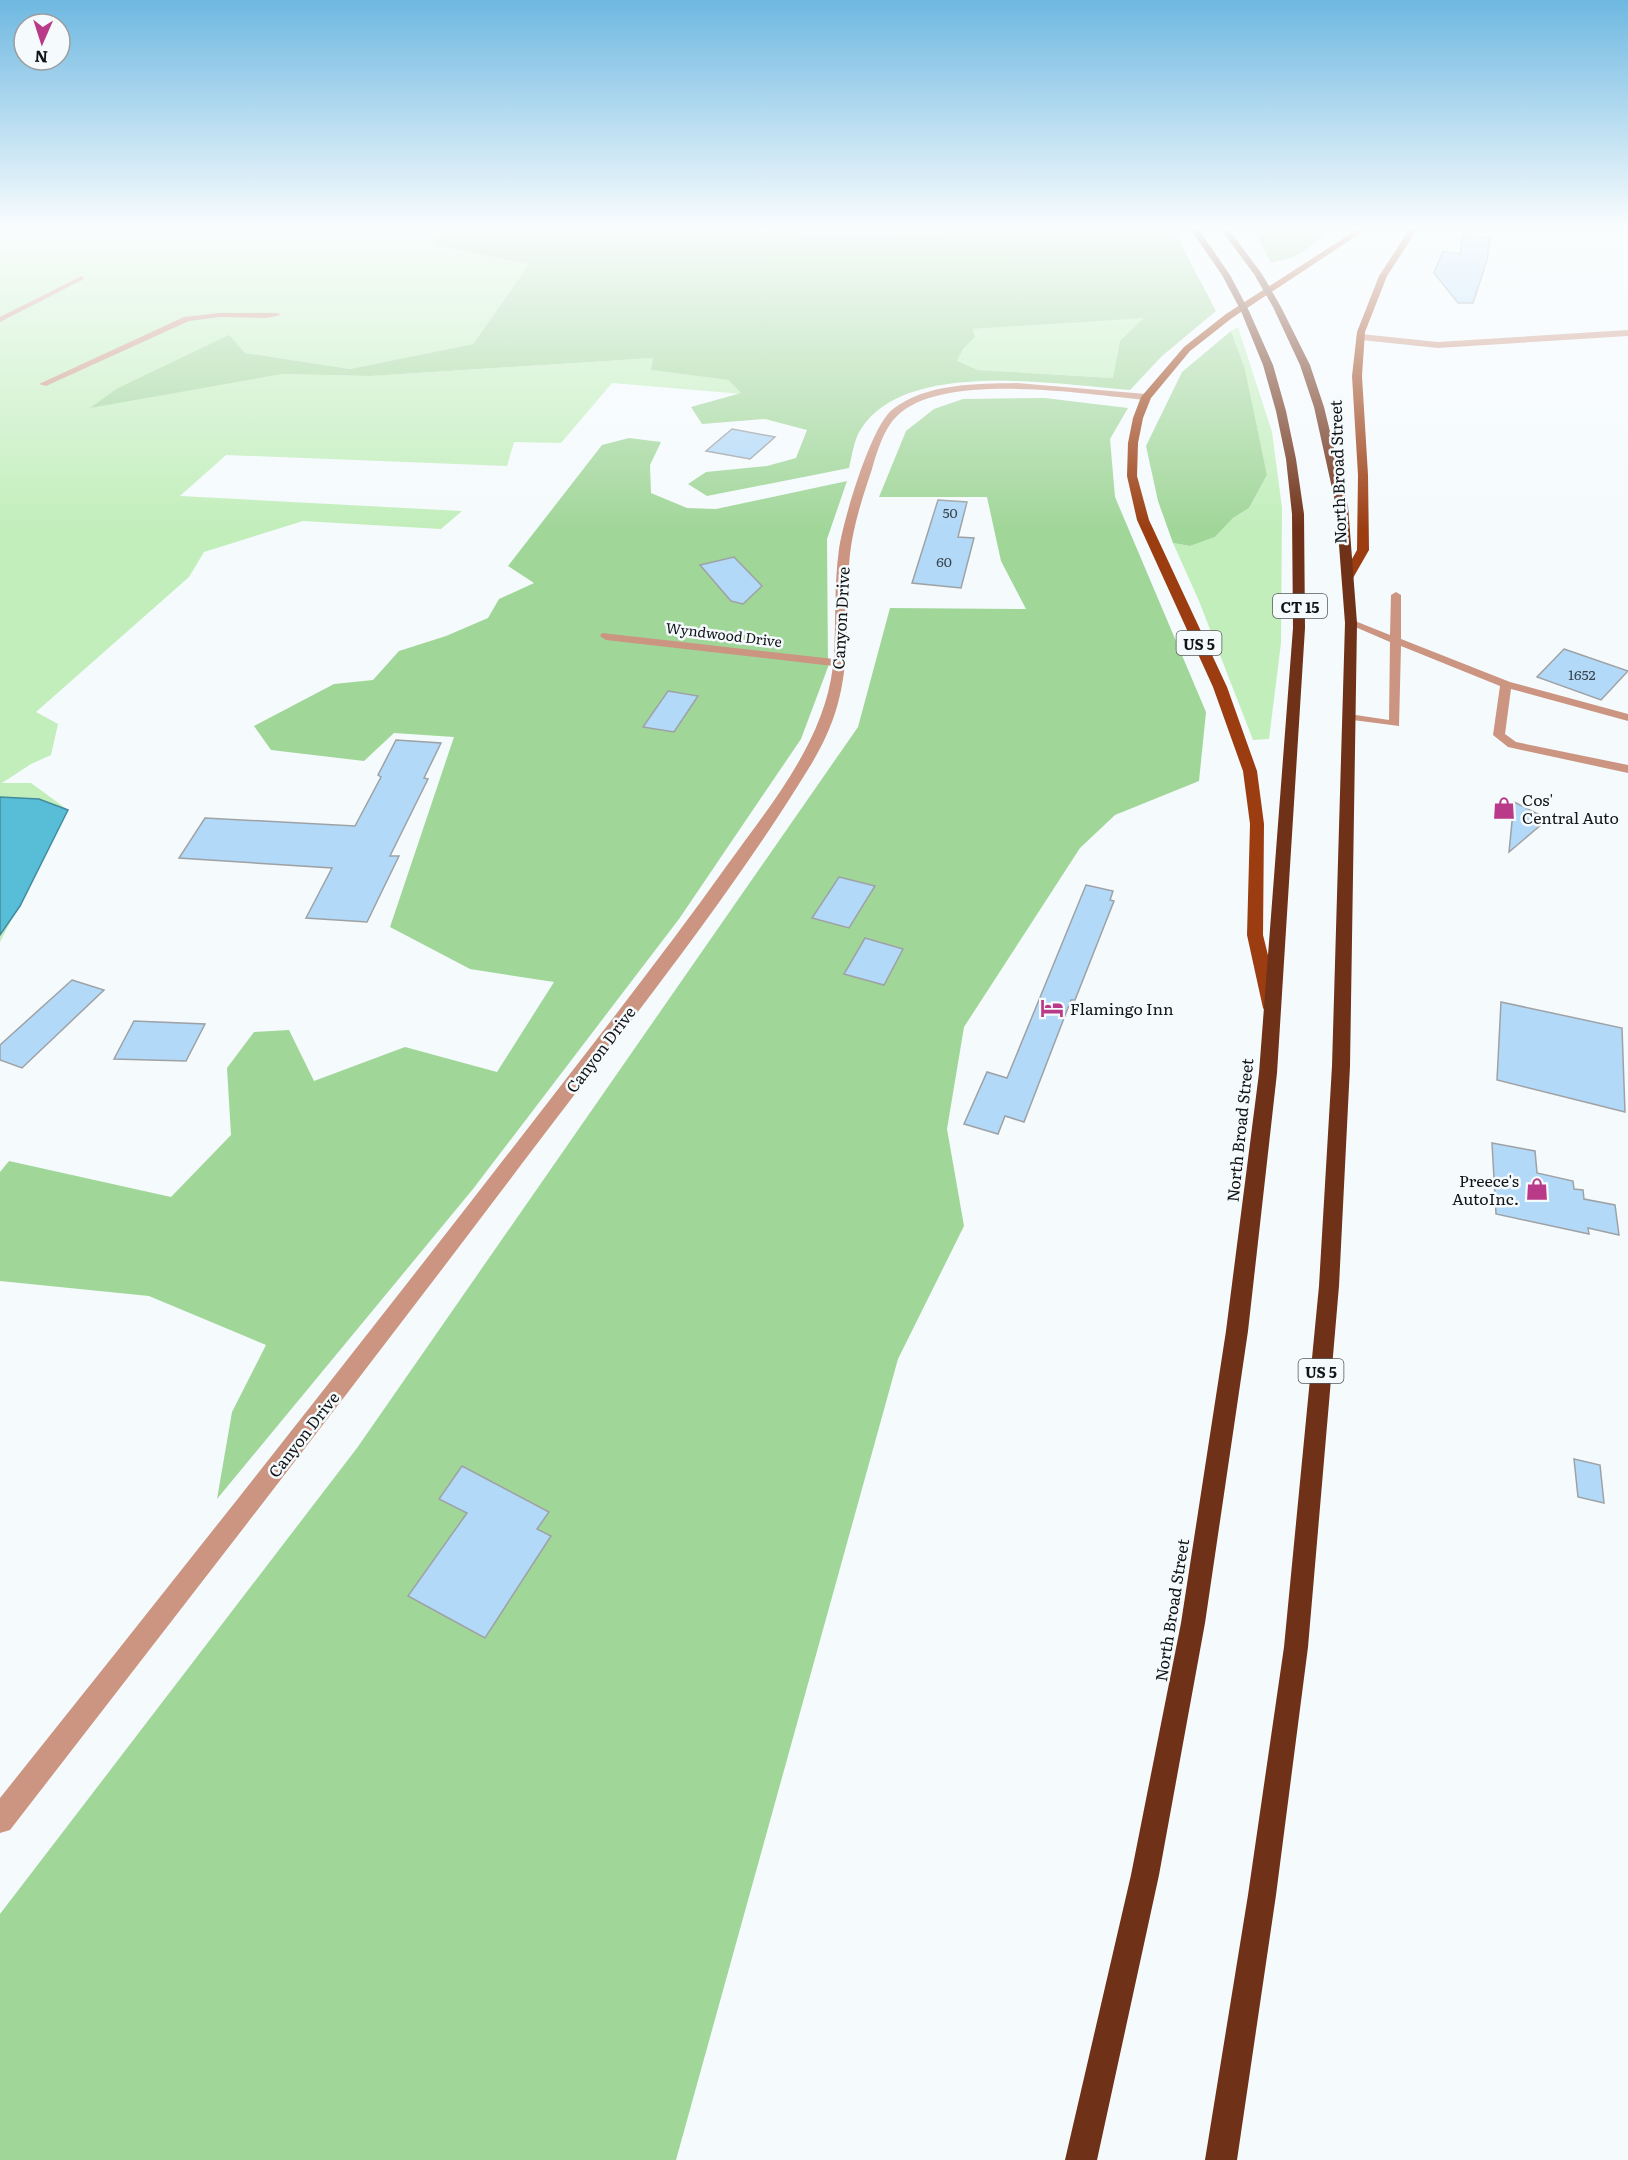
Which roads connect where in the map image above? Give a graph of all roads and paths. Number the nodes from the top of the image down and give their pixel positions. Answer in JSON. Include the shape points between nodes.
{"nodes":[{"id":1,"x":168,"y":328,"type":"edge"},
{"id":2,"x":1214,"y":328,"type":"edge"},
{"id":3,"x":1252,"y":328,"type":"edge"},
{"id":4,"x":1287,"y":328,"type":"edge"},
{"id":5,"x":1363,"y":328,"type":"edge"},
{"id":6,"x":1628,"y":333,"type":"edge"},
{"id":7,"x":1361,"y":337,"type":"junction"},
{"id":8,"x":43,"y":384,"type":"dead end"},
{"id":9,"x":1146,"y":397,"type":"junction"},
{"id":10,"x":1349,"y":576,"type":"junction"},
{"id":11,"x":1396,"y":595,"type":"dead end"},
{"id":12,"x":1351,"y":623,"type":"junction"},
{"id":13,"x":606,"y":636,"type":"dead end"},
{"id":14,"x":1396,"y":642,"type":"junction"},
{"id":15,"x":839,"y":663,"type":"junction"},
{"id":16,"x":1506,"y":684,"type":"junction"},
{"id":17,"x":1349,"y":717,"type":"junction"},
{"id":18,"x":1628,"y":718,"type":"edge"},
{"id":19,"x":1628,"y":769,"type":"edge"},
{"id":20,"x":1272,"y":1008,"type":"junction"},
{"id":21,"x":0,"y":1820,"type":"edge"},
{"id":22,"x":1081,"y":2160,"type":"edge"},
{"id":23,"x":1221,"y":2160,"type":"edge"}],
"edges":[{"from":1,"to":8,"type":"lane"},
{"from":2,"to":9,"type":"main road","name":"North Broad Street","number":"US 5","via":[[1179,356]]},
{"from":3,"to":20,"type":"highway","number":"CT 15","via":[[1281,411],[1296,497],[1300,554],[1299,628]]},
{"from":4,"to":10,"type":"highway","via":[[1313,387],[1327,436],[1338,485]]},
{"from":5,"to":7,"type":"main road","name":"North Broad Street"},
{"from":6,"to":7,"type":"street","via":[[1438,345]]},
{"from":7,"to":10,"type":"main road","name":"North Broad Street","via":[[1357,376],[1363,550]]},
{"from":9,"to":15,"type":"street","name":"Canyon Drive","via":[[1044,388],[974,388],[944,392],[898,409],[886,422],[863,475],[847,535]]},
{"from":9,"to":20,"type":"main road","name":"North Broad Street","number":"US 5","via":[[1132,443],[1136,495],[1149,535],[1220,687],[1245,752],[1257,824],[1255,935]]},
{"from":10,"to":12,"type":"highway","number":"US 5"},
{"from":11,"to":14,"type":"lane"},
{"from":12,"to":14,"type":"lane"},
{"from":12,"to":17,"type":"highway","number":"US 5"},
{"from":13,"to":15,"type":"street","name":"Wyndwood Drive"},
{"from":14,"to":16,"type":"lane"},
{"from":14,"to":17,"type":"lane","via":[[1395,724]]},
{"from":15,"to":21,"type":"street","name":"Canyon Drive","via":[[828,720],[811,752],[674,951],[433,1268]]},
{"from":16,"to":18,"type":"lane"},
{"from":16,"to":19,"type":"lane","via":[[1499,735],[1512,745]]},
{"from":17,"to":23,"type":"highway","number":"US 5","via":[[1340,1088],[1329,1286],[1296,1647]]},
{"from":20,"to":22,"type":"highway","name":"North Broad Street","number":"US 5","via":[[1256,1186],[1193,1623],[1145,1875]]}]}
